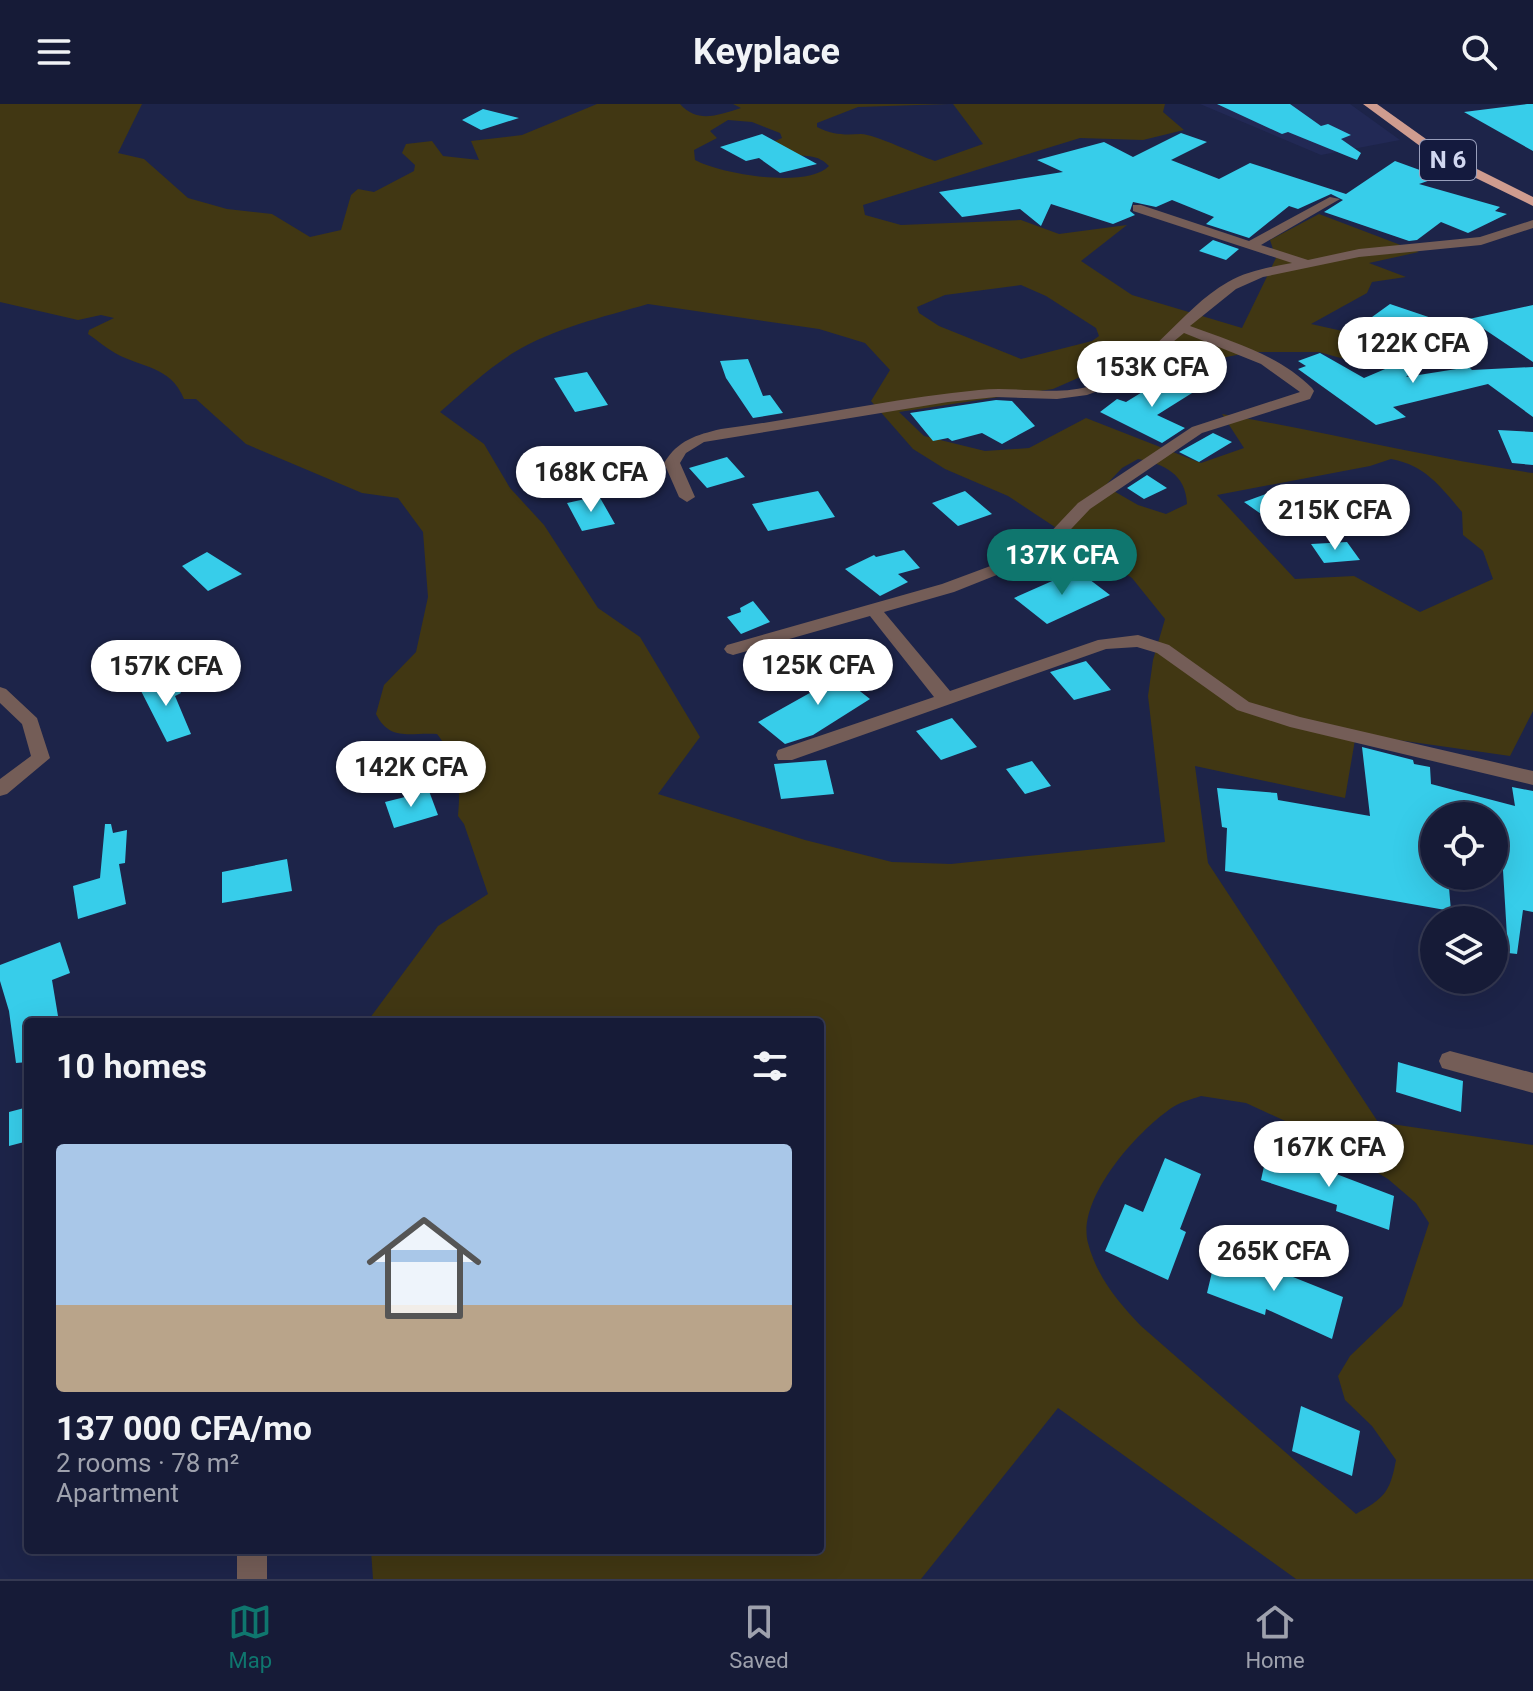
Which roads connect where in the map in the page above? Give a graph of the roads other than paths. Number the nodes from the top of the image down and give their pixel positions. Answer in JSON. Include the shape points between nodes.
{"nodes":[{"id":1,"x":1370,"y":105,"type":"edge"},
{"id":2,"x":1334,"y":199,"type":"dead end"},
{"id":3,"x":1533,"y":202,"type":"edge"},
{"id":4,"x":1137,"y":208,"type":"dead end"},
{"id":5,"x":1533,"y":224,"type":"edge"},
{"id":6,"x":1251,"y":245,"type":"junction"},
{"id":7,"x":1307,"y":264,"type":"junction"},
{"id":8,"x":1181,"y":327,"type":"junction"},
{"id":9,"x":687,"y":497,"type":"dead end"},
{"id":10,"x":874,"y":610,"type":"junction"},
{"id":11,"x":733,"y":649,"type":"dead end"},
{"id":12,"x":0,"y":693,"type":"edge"},
{"id":13,"x":946,"y":699,"type":"junction"},
{"id":14,"x":785,"y":755,"type":"dead end"},
{"id":15,"x":1533,"y":778,"type":"edge"},
{"id":16,"x":0,"y":789,"type":"edge"},
{"id":17,"x":1450,"y":1061,"type":"dead end"},
{"id":18,"x":1533,"y":1083,"type":"edge"},
{"id":19,"x":252,"y":1554,"type":"edge"},
{"id":20,"x":252,"y":1579,"type":"edge"}],
"edges":[{"from":1,"to":3,"type":"highway","number":"N 6","via":[[1443,157]]},
{"from":2,"to":6,"type":"street"},
{"from":4,"to":6,"type":"street"},
{"from":5,"to":7,"type":"street","via":[[1481,241],[1359,253]]},
{"from":6,"to":7,"type":"street"},
{"from":7,"to":8,"type":"street","via":[[1233,284]]},
{"from":8,"to":9,"type":"street","via":[[1126,374],[1078,394],[979,394],[692,440],[672,463]]},
{"from":8,"to":10,"type":"street","via":[[1282,370],[1301,383],[1305,396],[1197,430],[1084,506],[1049,543],[1018,561]]},
{"from":10,"to":11,"type":"street"},
{"from":10,"to":13,"type":"street"},
{"from":12,"to":16,"type":"street","via":[[30,722],[41,758]]},
{"from":13,"to":14,"type":"street"},
{"from":13,"to":15,"type":"street","via":[[1104,644],[1138,641],[1163,649],[1243,706]]},
{"from":17,"to":18,"type":"street"},
{"from":19,"to":20,"type":"street"}]}
